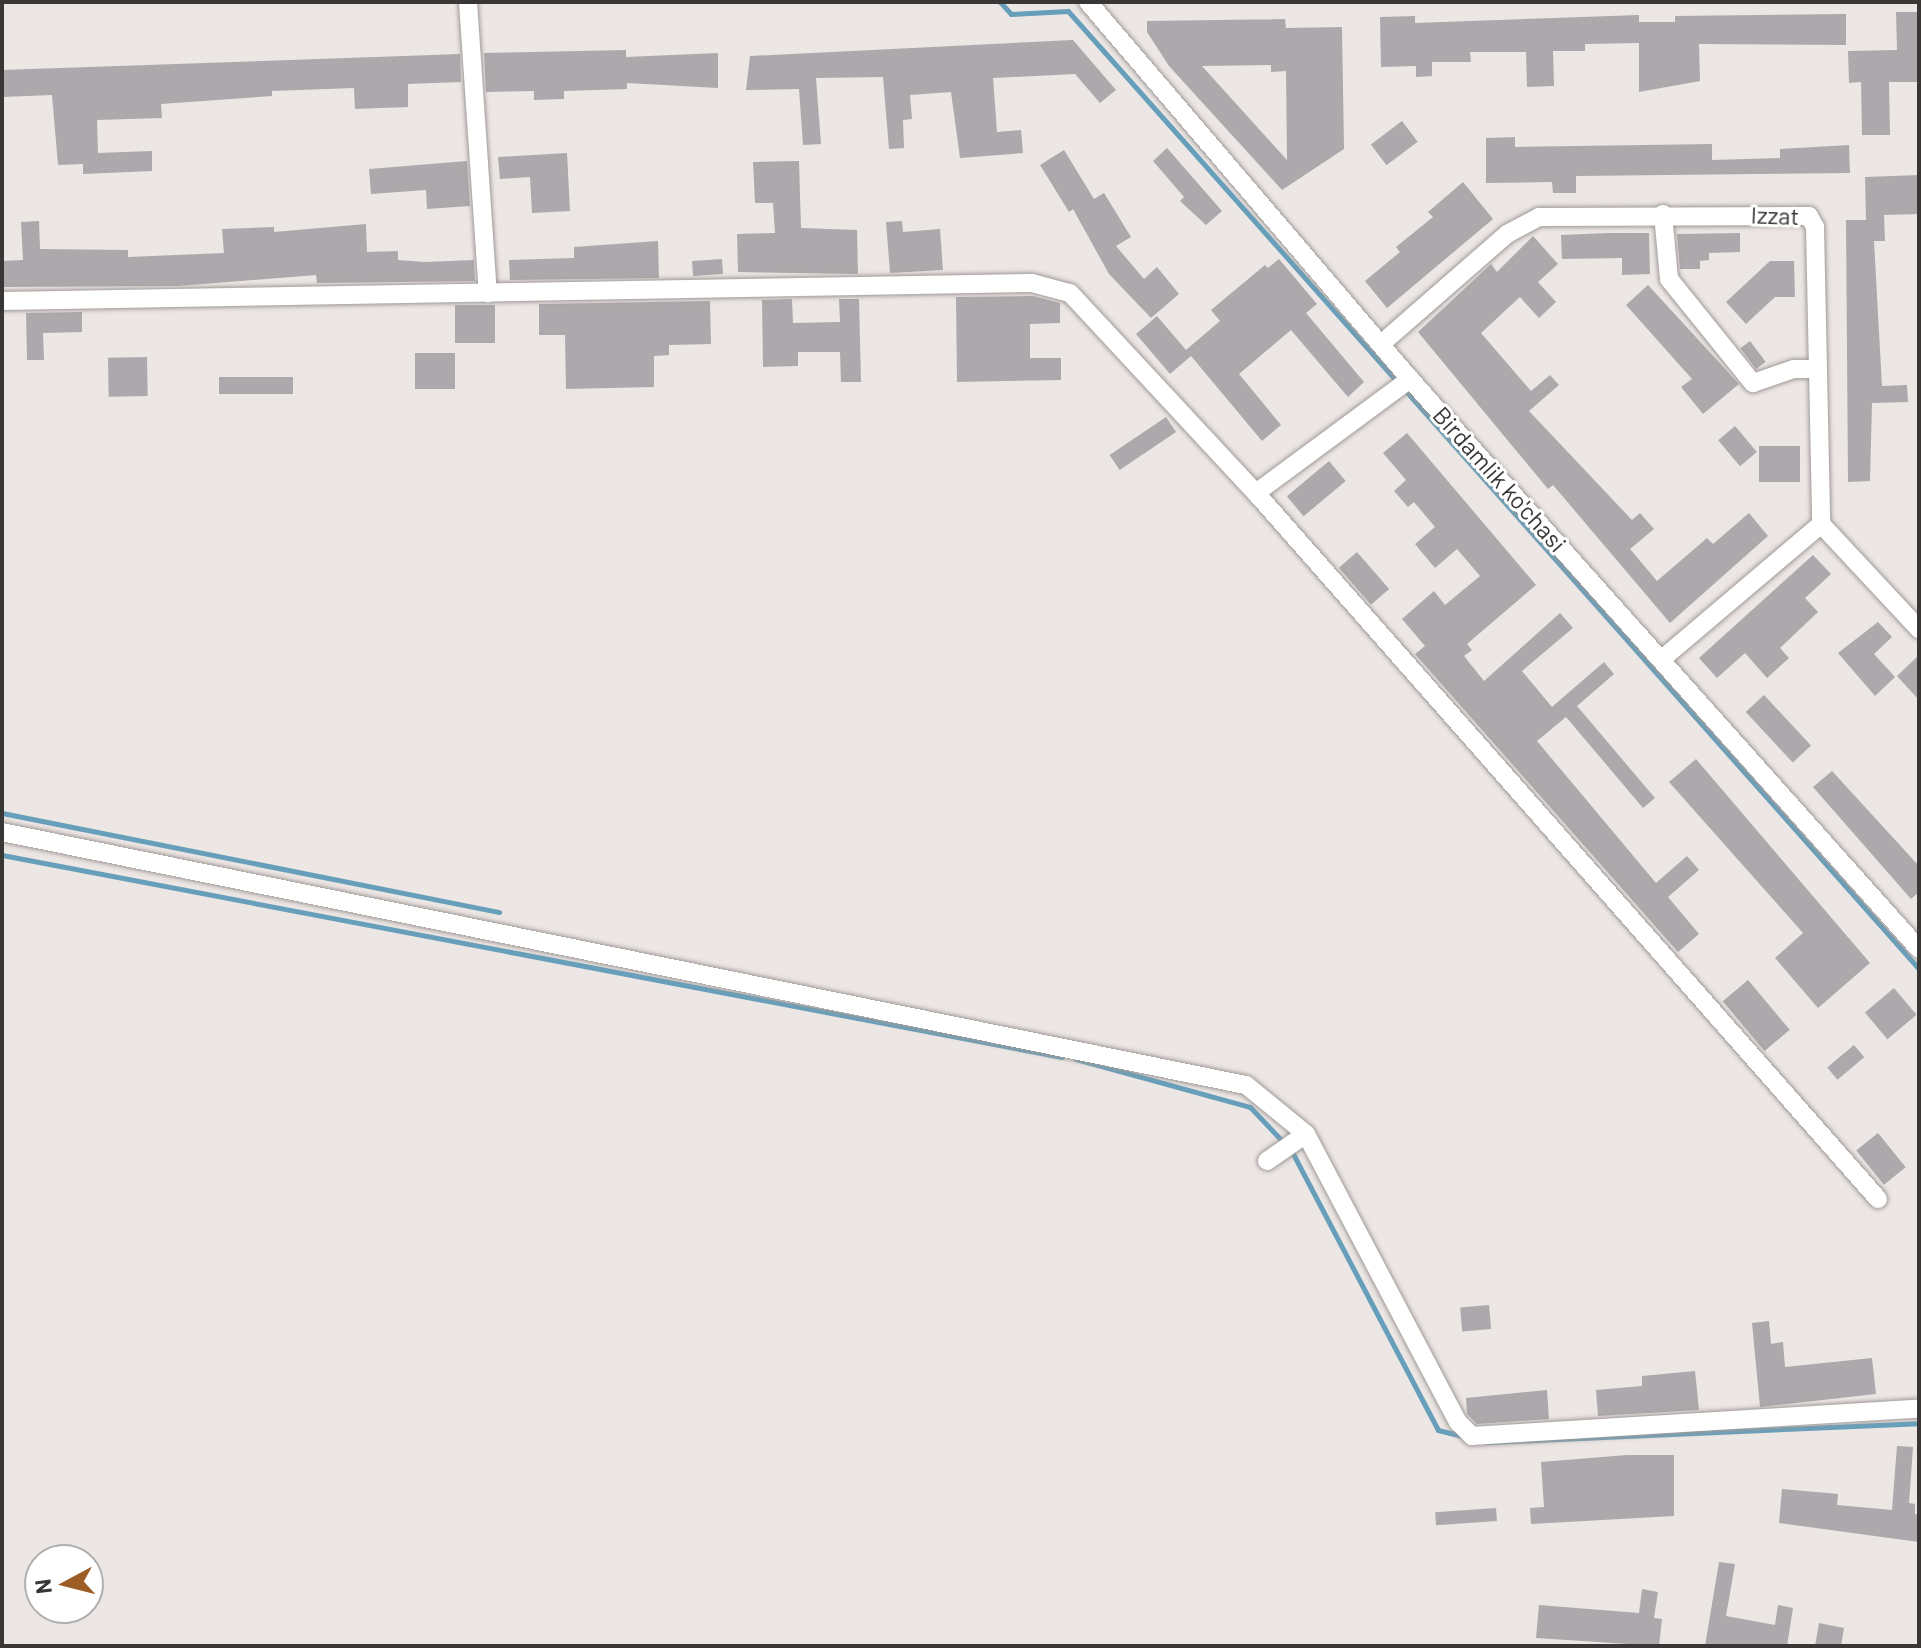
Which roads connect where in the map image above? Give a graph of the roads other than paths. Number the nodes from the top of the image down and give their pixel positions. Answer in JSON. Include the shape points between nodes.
{"nodes":[{"id":1,"x":468,"y":2,"type":"edge"},
{"id":2,"x":1088,"y":2,"type":"edge"},
{"id":3,"x":1663,"y":214,"type":"junction"},
{"id":4,"x":488,"y":293,"type":"junction"},
{"id":5,"x":2,"y":301,"type":"edge"},
{"id":6,"x":1381,"y":344,"type":"junction"},
{"id":7,"x":1816,"y":369,"type":"junction"},
{"id":8,"x":1410,"y":379,"type":"junction"},
{"id":9,"x":1256,"y":493,"type":"junction"},
{"id":10,"x":1821,"y":524,"type":"junction"},
{"id":11,"x":1919,"y":629,"type":"edge"},
{"id":12,"x":1662,"y":659,"type":"junction"},
{"id":13,"x":2,"y":832,"type":"edge"},
{"id":14,"x":1919,"y":949,"type":"edge"},
{"id":15,"x":1306,"y":1134,"type":"junction"},
{"id":16,"x":1267,"y":1161,"type":"dead end"},
{"id":17,"x":1878,"y":1199,"type":"dead end"},
{"id":18,"x":1919,"y":1409,"type":"edge"}],
"edges":[{"from":1,"to":4,"type":"street"},
{"from":2,"to":6,"type":"street","name":"Birdamlik ko'chasi"},
{"from":3,"to":6,"type":"street","name":"Izzat","via":[[1562,214],[1522,224]]},
{"from":3,"to":7,"type":"street","via":[[1669,279],[1753,383],[1794,369]]},
{"from":3,"to":7,"type":"street","name":"Izzat","via":[[1803,214],[1813,219]]},
{"from":4,"to":5,"type":"street"},
{"from":4,"to":9,"type":"street","via":[[1053,286],[1085,306]]},
{"from":6,"to":8,"type":"street","name":"Birdamlik ko'chasi"},
{"from":7,"to":10,"type":"street","name":"Izzat"},
{"from":8,"to":9,"type":"street"},
{"from":8,"to":12,"type":"street","name":"Birdamlik ko'chasi"},
{"from":9,"to":17,"type":"street"},
{"from":10,"to":11,"type":"street"},
{"from":10,"to":12,"type":"street"},
{"from":12,"to":14,"type":"street","name":"Birdamlik ko'chasi"},
{"from":13,"to":15,"type":"street","via":[[1246,1085]]},
{"from":15,"to":16,"type":"street"},
{"from":15,"to":18,"type":"street","via":[[1458,1422],[1472,1436]]}]}
